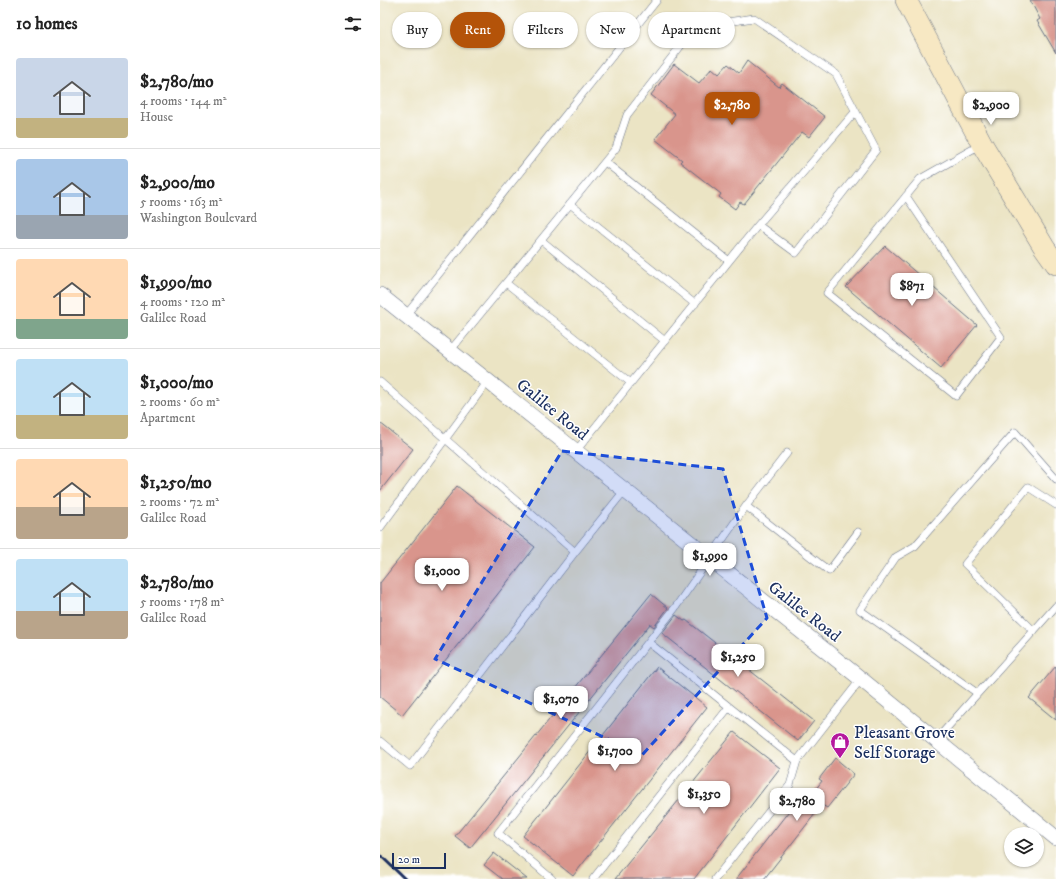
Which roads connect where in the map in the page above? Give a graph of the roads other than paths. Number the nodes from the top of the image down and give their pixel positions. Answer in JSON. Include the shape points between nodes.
{"nodes":[{"id":1,"x":657,"y":0,"type":"edge"},
{"id":2,"x":906,"y":0,"type":"edge"},
{"id":3,"x":855,"y":112,"type":"junction"},
{"id":4,"x":982,"y":144,"type":"junction"},
{"id":5,"x":605,"y":162,"type":"junction"},
{"id":6,"x":906,"y":196,"type":"junction"},
{"id":7,"x":570,"y":204,"type":"junction"},
{"id":8,"x":758,"y":225,"type":"junction"},
{"id":9,"x":541,"y":240,"type":"junction"},
{"id":10,"x":729,"y":261,"type":"junction"},
{"id":11,"x":1056,"y":264,"type":"edge"},
{"id":12,"x":506,"y":283,"type":"junction"},
{"id":13,"x":380,"y":295,"type":"edge"},
{"id":14,"x":695,"y":304,"type":"junction"},
{"id":15,"x":406,"y":315,"type":"junction"},
{"id":16,"x":665,"y":341,"type":"junction"},
{"id":17,"x":450,"y":351,"type":"junction"},
{"id":18,"x":488,"y":381,"type":"junction"},
{"id":19,"x":380,"y":382,"type":"edge"},
{"id":20,"x":631,"y":384,"type":"junction"},
{"id":21,"x":446,"y":438,"type":"junction"},
{"id":22,"x":576,"y":452,"type":"junction"},
{"id":23,"x":788,"y":453,"type":"dead end"},
{"id":24,"x":1056,"y":479,"type":"edge"},
{"id":25,"x":624,"y":490,"type":"junction"},
{"id":26,"x":746,"y":506,"type":"junction"},
{"id":27,"x":1056,"y":506,"type":"edge"},
{"id":28,"x":380,"y":528,"type":"edge"},
{"id":29,"x":858,"y":532,"type":"dead end"},
{"id":30,"x":575,"y":552,"type":"junction"},
{"id":31,"x":708,"y":559,"type":"junction"},
{"id":32,"x":1056,"y":606,"type":"edge"},
{"id":33,"x":1034,"y":631,"type":"junction"},
{"id":34,"x":648,"y":642,"type":"junction"},
{"id":35,"x":861,"y":679,"type":"junction"},
{"id":36,"x":977,"y":693,"type":"junction"},
{"id":37,"x":729,"y":707,"type":"junction"},
{"id":38,"x":936,"y":740,"type":"junction"},
{"id":39,"x":380,"y":741,"type":"edge"},
{"id":40,"x":797,"y":761,"type":"junction"},
{"id":41,"x":1056,"y":838,"type":"edge"},
{"id":42,"x":552,"y":879,"type":"edge"},
{"id":43,"x":594,"y":879,"type":"edge"},
{"id":44,"x":715,"y":879,"type":"edge"}],
"edges":[{"from":1,"to":15,"type":"lane"},
{"from":2,"to":4,"type":"main road"},
{"from":3,"to":5,"type":"lane","via":[[836,74],[754,18],[727,22],[686,39],[627,115],[616,148]]},
{"from":3,"to":8,"type":"lane"},
{"from":3,"to":8,"type":"lane","via":[[876,150],[796,252]]},
{"from":4,"to":6,"type":"lane","via":[[920,179]]},
{"from":4,"to":11,"type":"main road"},
{"from":5,"to":7,"type":"lane"},
{"from":5,"to":10,"type":"lane"},
{"from":6,"to":6,"type":"lane","via":[[827,293],[956,396],[1001,337]]},
{"from":7,"to":9,"type":"lane"},
{"from":7,"to":14,"type":"lane"},
{"from":8,"to":10,"type":"lane"},
{"from":9,"to":12,"type":"lane"},
{"from":9,"to":16,"type":"lane"},
{"from":10,"to":14,"type":"lane"},
{"from":12,"to":17,"type":"lane"},
{"from":12,"to":20,"type":"lane"},
{"from":13,"to":15,"type":"street","name":"Galilee Road"},
{"from":14,"to":16,"type":"lane"},
{"from":15,"to":17,"type":"street","name":"Galilee Road"},
{"from":16,"to":20,"type":"lane"},
{"from":17,"to":18,"type":"street","name":"Galilee Road"},
{"from":18,"to":21,"type":"lane"},
{"from":18,"to":22,"type":"street","name":"Galilee Road"},
{"from":19,"to":21,"type":"lane"},
{"from":20,"to":22,"type":"lane"},
{"from":21,"to":28,"type":"lane"},
{"from":21,"to":30,"type":"lane"},
{"from":22,"to":25,"type":"street","name":"Galilee Road"},
{"from":23,"to":26,"type":"lane"},
{"from":24,"to":36,"type":"lane","via":[[1015,432],[915,546],[896,557],[860,610]]},
{"from":25,"to":30,"type":"lane"},
{"from":25,"to":31,"type":"street","name":"Galilee Road"},
{"from":26,"to":29,"type":"lane","via":[[829,571]]},
{"from":26,"to":31,"type":"lane"},
{"from":27,"to":33,"type":"lane","via":[[1028,487],[965,564]]},
{"from":30,"to":39,"type":"lane","via":[[410,766]]},
{"from":31,"to":34,"type":"lane"},
{"from":31,"to":35,"type":"street","name":"Galilee Road"},
{"from":32,"to":33,"type":"lane"},
{"from":33,"to":36,"type":"lane"},
{"from":34,"to":37,"type":"lane"},
{"from":34,"to":42,"type":"lane","via":[[498,833]]},
{"from":35,"to":38,"type":"street","name":"Galilee Road"},
{"from":35,"to":40,"type":"lane"},
{"from":36,"to":38,"type":"lane"},
{"from":37,"to":40,"type":"lane"},
{"from":37,"to":43,"type":"lane"},
{"from":38,"to":41,"type":"street","name":"Galilee Road"},
{"from":40,"to":44,"type":"lane","via":[[790,785]]}]}
